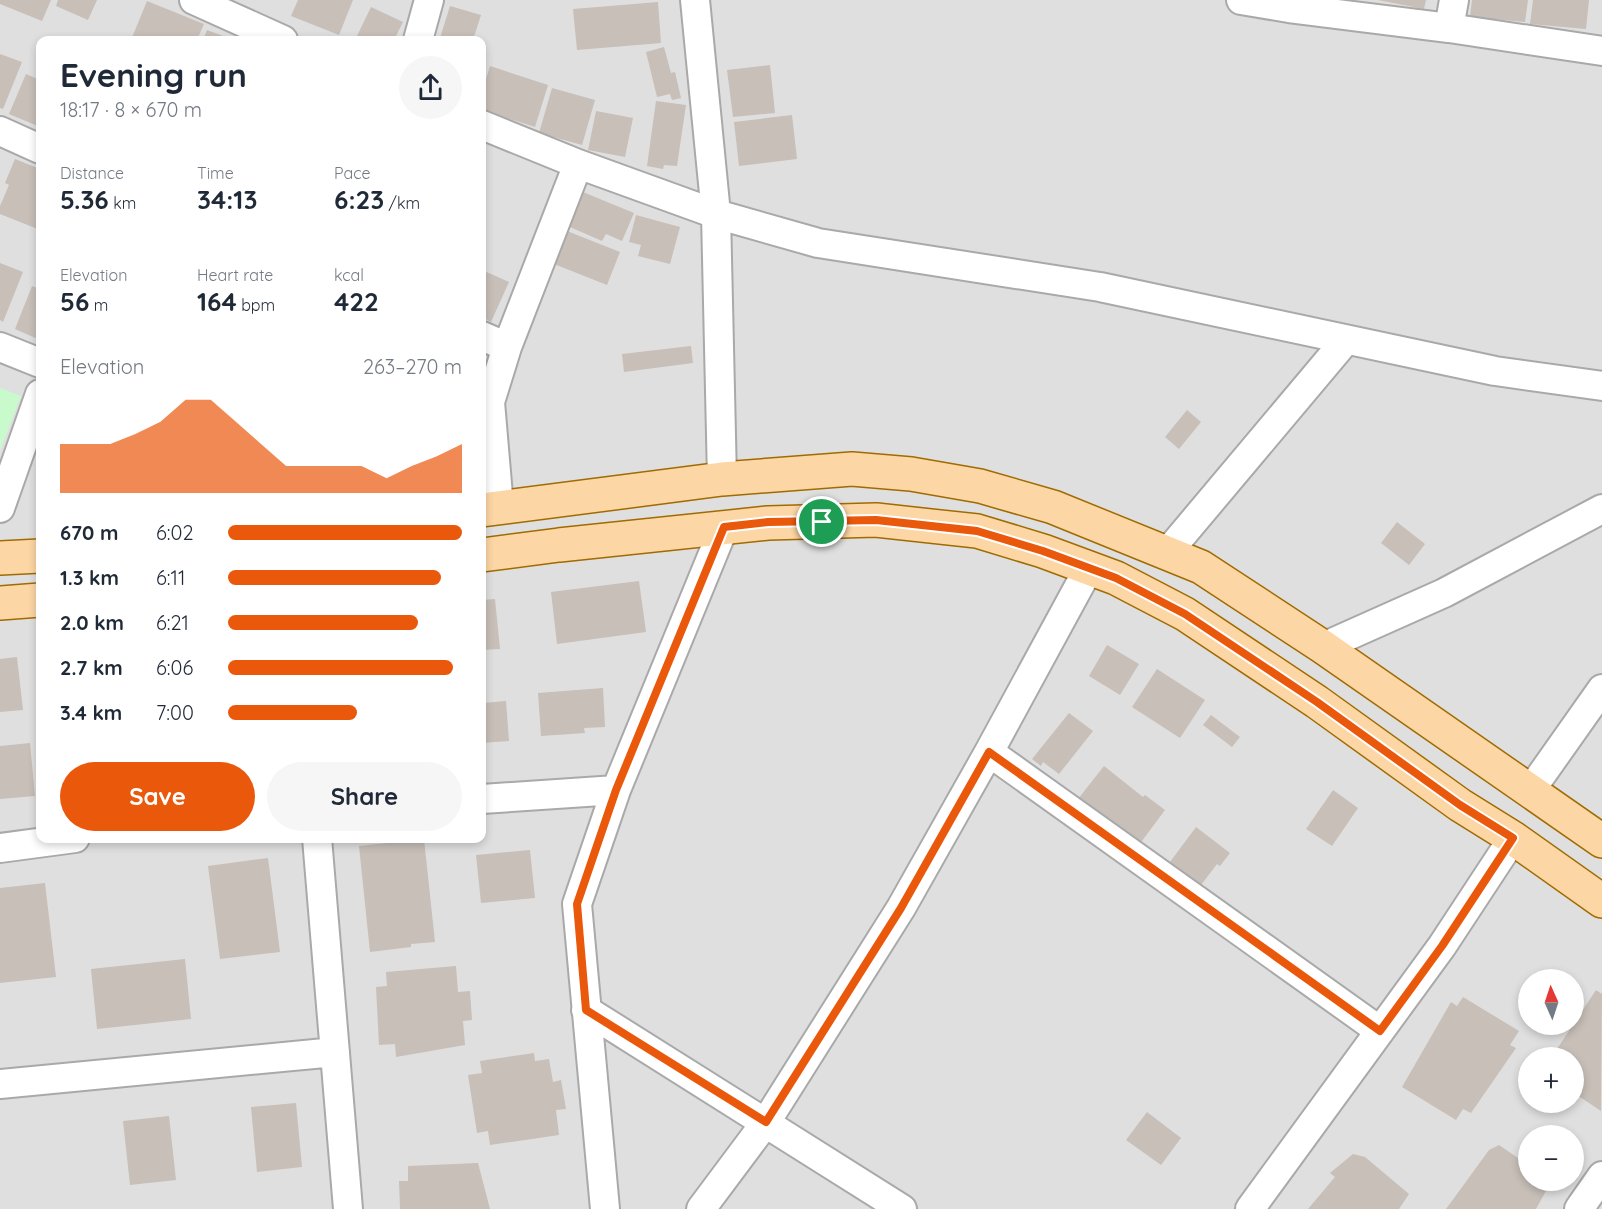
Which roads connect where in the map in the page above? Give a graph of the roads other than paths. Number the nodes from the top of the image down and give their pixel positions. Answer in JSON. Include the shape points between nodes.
{"nodes":[{"id":1,"x":429,"y":0,"type":"edge"},
{"id":2,"x":695,"y":0,"type":"edge"},
{"id":3,"x":1241,"y":0,"type":"edge"},
{"id":4,"x":1454,"y":0,"type":"edge"},
{"id":5,"x":205,"y":2,"type":"edge"},
{"id":6,"x":1290,"y":4,"type":"edge"},
{"id":7,"x":1449,"y":28,"type":"junction"},
{"id":8,"x":275,"y":36,"type":"edge"},
{"id":9,"x":419,"y":36,"type":"edge"},
{"id":10,"x":1602,"y":51,"type":"edge"},
{"id":11,"x":486,"y":127,"type":"edge"},
{"id":12,"x":0,"y":131,"type":"edge"},
{"id":13,"x":36,"y":147,"type":"edge"},
{"id":14,"x":578,"y":164,"type":"junction"},
{"id":15,"x":716,"y":214,"type":"junction"},
{"id":16,"x":486,"y":338,"type":"edge"},
{"id":17,"x":1346,"y":340,"type":"junction"},
{"id":18,"x":507,"y":347,"type":"junction"},
{"id":19,"x":0,"y":348,"type":"edge"},
{"id":20,"x":36,"y":362,"type":"edge"},
{"id":21,"x":1602,"y":386,"type":"edge"},
{"id":22,"x":36,"y":405,"type":"edge"},
{"id":23,"x":722,"y":479,"type":"junction"},
{"id":24,"x":0,"y":508,"type":"edge"},
{"id":25,"x":490,"y":509,"type":"edge"},
{"id":26,"x":1602,"y":509,"type":"edge"},
{"id":27,"x":724,"y":527,"type":"junction"},
{"id":28,"x":1167,"y":553,"type":"junction"},
{"id":29,"x":486,"y":554,"type":"edge"},
{"id":30,"x":36,"y":556,"type":"edge"},
{"id":31,"x":0,"y":558,"type":"edge"},
{"id":32,"x":1089,"y":568,"type":"junction"},
{"id":33,"x":36,"y":600,"type":"edge"},
{"id":34,"x":0,"y":603,"type":"edge"},
{"id":35,"x":1323,"y":647,"type":"junction"},
{"id":36,"x":1602,"y":689,"type":"edge"},
{"id":37,"x":989,"y":752,"type":"junction"},
{"id":38,"x":616,"y":790,"type":"junction"},
{"id":39,"x":1530,"y":791,"type":"junction"},
{"id":40,"x":486,"y":799,"type":"edge"},
{"id":41,"x":1513,"y":838,"type":"junction"},
{"id":42,"x":1602,"y":841,"type":"edge"},
{"id":43,"x":38,"y":843,"type":"edge"},
{"id":44,"x":318,"y":843,"type":"edge"},
{"id":45,"x":0,"y":848,"type":"edge"},
{"id":46,"x":1602,"y":901,"type":"edge"},
{"id":47,"x":586,"y":1010,"type":"junction"},
{"id":48,"x":1380,"y":1031,"type":"junction"},
{"id":49,"x":335,"y":1052,"type":"junction"},
{"id":50,"x":0,"y":1084,"type":"edge"},
{"id":51,"x":766,"y":1122,"type":"junction"},
{"id":52,"x":1602,"y":1176,"type":"edge"},
{"id":53,"x":348,"y":1209,"type":"edge"},
{"id":54,"x":605,"y":1209,"type":"edge"},
{"id":55,"x":701,"y":1209,"type":"edge"},
{"id":56,"x":902,"y":1209,"type":"edge"},
{"id":57,"x":1250,"y":1209,"type":"edge"},
{"id":58,"x":1579,"y":1209,"type":"edge"}],
"edges":[{"from":1,"to":9,"type":"street"},
{"from":2,"to":15,"type":"street"},
{"from":3,"to":6,"type":"street"},
{"from":4,"to":7,"type":"street"},
{"from":5,"to":8,"type":"street"},
{"from":6,"to":7,"type":"street"},
{"from":7,"to":10,"type":"street"},
{"from":11,"to":14,"type":"street"},
{"from":12,"to":13,"type":"street"},
{"from":14,"to":15,"type":"street"},
{"from":14,"to":18,"type":"street"},
{"from":15,"to":17,"type":"street","via":[[818,243],[1100,287]]},
{"from":15,"to":23,"type":"street"},
{"from":16,"to":18,"type":"street"},
{"from":17,"to":21,"type":"street","via":[[1495,370]]},
{"from":17,"to":28,"type":"street"},
{"from":18,"to":25,"type":"street","via":[[490,402]]},
{"from":19,"to":20,"type":"street"},
{"from":22,"to":24,"type":"street"},
{"from":23,"to":25,"type":"main road"},
{"from":23,"to":28,"type":"main road","via":[[852,469],[911,474],[980,486],[1053,507]]},
{"from":26,"to":35,"type":"street","via":[[1444,593]]},
{"from":27,"to":29,"type":"main road"},
{"from":27,"to":32,"type":"main road","via":[[876,520],[977,531]]},
{"from":27,"to":38,"type":"street"},
{"from":28,"to":35,"type":"main road","via":[[1201,567]]},
{"from":30,"to":31,"type":"main road"},
{"from":32,"to":37,"type":"street"},
{"from":32,"to":41,"type":"main road","via":[[1185,614]]},
{"from":33,"to":34,"type":"main road"},
{"from":35,"to":39,"type":"main road"},
{"from":36,"to":39,"type":"street"},
{"from":37,"to":48,"type":"street"},
{"from":37,"to":51,"type":"street","via":[[901,908]]},
{"from":38,"to":40,"type":"street"},
{"from":38,"to":47,"type":"street","via":[[577,904]]},
{"from":39,"to":42,"type":"main road"},
{"from":41,"to":46,"type":"main road"},
{"from":41,"to":48,"type":"street"},
{"from":43,"to":45,"type":"street"},
{"from":44,"to":49,"type":"street"},
{"from":47,"to":51,"type":"street"},
{"from":47,"to":54,"type":"street"},
{"from":48,"to":57,"type":"street"},
{"from":49,"to":50,"type":"street"},
{"from":49,"to":53,"type":"street"},
{"from":51,"to":55,"type":"street"},
{"from":51,"to":56,"type":"street"},
{"from":52,"to":58,"type":"street"}]}
